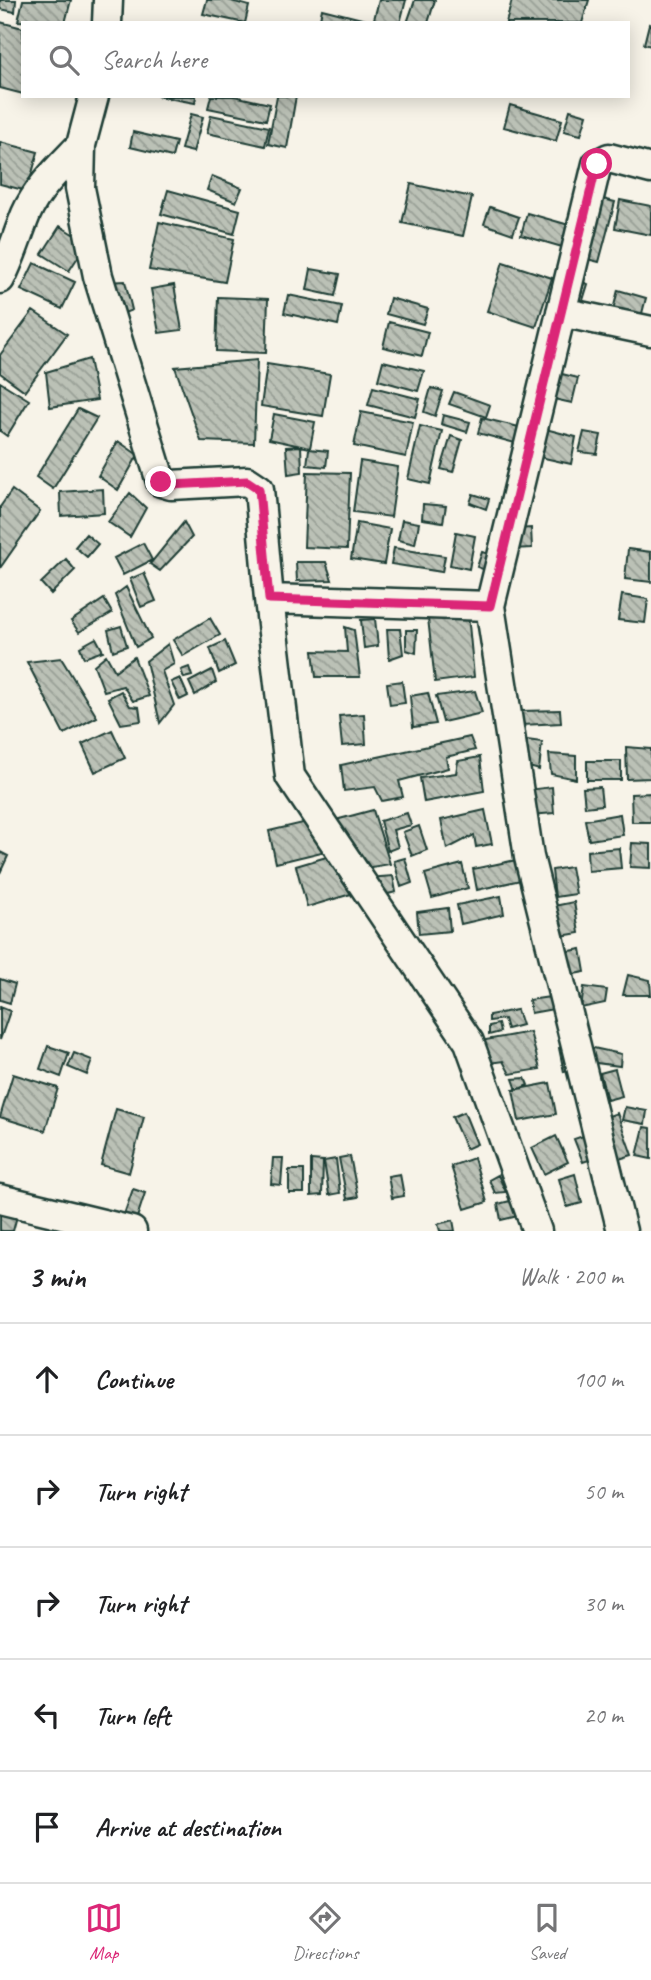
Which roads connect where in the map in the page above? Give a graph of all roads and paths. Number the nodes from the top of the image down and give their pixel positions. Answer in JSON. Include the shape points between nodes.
{"nodes":[{"id":1,"x":108,"y":0,"type":"edge"},
{"id":2,"x":107,"y":21,"type":"edge"},
{"id":3,"x":93,"y":98,"type":"edge"},
{"id":4,"x":81,"y":145,"type":"junction"},
{"id":5,"x":651,"y":169,"type":"edge"},
{"id":6,"x":0,"y":279,"type":"edge"},
{"id":7,"x":561,"y":312,"type":"junction"},
{"id":8,"x":651,"y":331,"type":"edge"},
{"id":9,"x":269,"y":599,"type":"junction"},
{"id":10,"x":490,"y":606,"type":"junction"},
{"id":11,"x":0,"y":1199,"type":"edge"},
{"id":12,"x":132,"y":1231,"type":"edge"},
{"id":13,"x":537,"y":1231,"type":"edge"},
{"id":14,"x":622,"y":1231,"type":"edge"}],
"edges":[{"from":1,"to":2,"type":"street"},
{"from":3,"to":4,"type":"street"},
{"from":4,"to":6,"type":"street","via":[[27,211]]},
{"from":4,"to":9,"type":"street","via":[[80,188],[98,276],[161,482],[255,484]]},
{"from":5,"to":7,"type":"street","via":[[609,158],[597,164]]},
{"from":7,"to":8,"type":"street"},
{"from":7,"to":10,"type":"street"},
{"from":9,"to":10,"type":"street"},
{"from":9,"to":13,"type":"street","via":[[290,776],[469,1042]]},
{"from":10,"to":14,"type":"street","via":[[529,857]]},
{"from":11,"to":12,"type":"street"}]}
